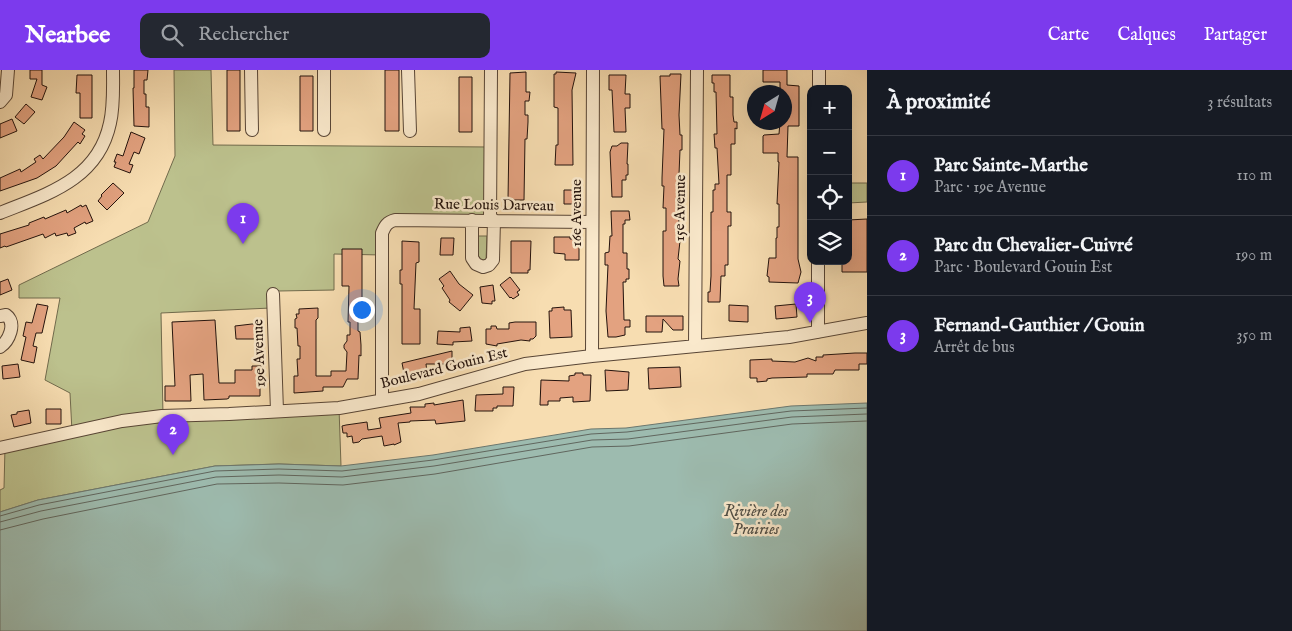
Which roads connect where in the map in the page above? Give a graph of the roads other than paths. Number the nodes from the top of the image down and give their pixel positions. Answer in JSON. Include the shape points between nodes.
{"nodes":[{"id":1,"x":8,"y":70,"type":"edge"},
{"id":2,"x":113,"y":70,"type":"edge"},
{"id":3,"x":251,"y":70,"type":"edge"},
{"id":4,"x":324,"y":70,"type":"edge"},
{"id":5,"x":408,"y":70,"type":"edge"},
{"id":6,"x":491,"y":70,"type":"edge"},
{"id":7,"x":593,"y":70,"type":"edge"},
{"id":8,"x":697,"y":70,"type":"edge"},
{"id":9,"x":819,"y":70,"type":"edge"},
{"id":10,"x":819,"y":85,"type":"edge"},
{"id":11,"x":0,"y":102,"type":"edge"},
{"id":12,"x":252,"y":130,"type":"dead end"},
{"id":13,"x":324,"y":130,"type":"dead end"},
{"id":14,"x":410,"y":131,"type":"dead end"},
{"id":15,"x":0,"y":213,"type":"edge"},
{"id":16,"x":472,"y":220,"type":"junction"},
{"id":17,"x":492,"y":220,"type":"junction"},
{"id":18,"x":592,"y":222,"type":"junction"},
{"id":19,"x":818,"y":265,"type":"edge"},
{"id":20,"x":273,"y":294,"type":"dead end"},
{"id":21,"x":0,"y":316,"type":"edge"},
{"id":22,"x":867,"y":323,"type":"edge"},
{"id":23,"x":818,"y":332,"type":"junction"},
{"id":24,"x":695,"y":346,"type":"junction"},
{"id":25,"x":0,"y":347,"type":"edge"},
{"id":26,"x":592,"y":356,"type":"junction"},
{"id":27,"x":382,"y":400,"type":"junction"},
{"id":28,"x":277,"y":411,"type":"junction"},
{"id":29,"x":0,"y":448,"type":"edge"}],
"edges":[{"from":1,"to":11,"type":"street","via":[[6,95]]},
{"from":2,"to":15,"type":"street","via":[[111,122],[103,144],[90,164],[65,185]]},
{"from":3,"to":12,"type":"street"},
{"from":4,"to":13,"type":"street"},
{"from":5,"to":14,"type":"street"},
{"from":6,"to":17,"type":"street"},
{"from":7,"to":18,"type":"street","name":"16e Avenue"},
{"from":8,"to":24,"type":"street","name":"15e Avenue"},
{"from":9,"to":10,"type":"street"},
{"from":16,"to":17,"type":"street","name":"Rue Louis Darveau"},
{"from":16,"to":17,"type":"street","via":[[472,258],[482,267],[493,260]]},
{"from":16,"to":27,"type":"street","name":"Rue Louis Darveau","via":[[395,220],[386,225],[382,233]]},
{"from":17,"to":18,"type":"street","name":"Rue Louis Darveau"},
{"from":18,"to":26,"type":"street","name":"16e Avenue"},
{"from":19,"to":23,"type":"street"},
{"from":20,"to":28,"type":"street","name":"19e Avenue"},
{"from":21,"to":25,"type":"street","via":[[10,318],[12,325],[7,341]]},
{"from":22,"to":23,"type":"street","name":"Boulevard Gouin Est"},
{"from":23,"to":24,"type":"street","name":"Boulevard Gouin Est"},
{"from":24,"to":26,"type":"street","name":"Boulevard Gouin Est"},
{"from":26,"to":27,"type":"street","name":"Boulevard Gouin Est","via":[[526,364],[438,389]]},
{"from":27,"to":28,"type":"street","name":"Boulevard Gouin Est","via":[[339,408]]},
{"from":28,"to":29,"type":"street","name":"Boulevard Gouin Est","via":[[162,416]]}]}
